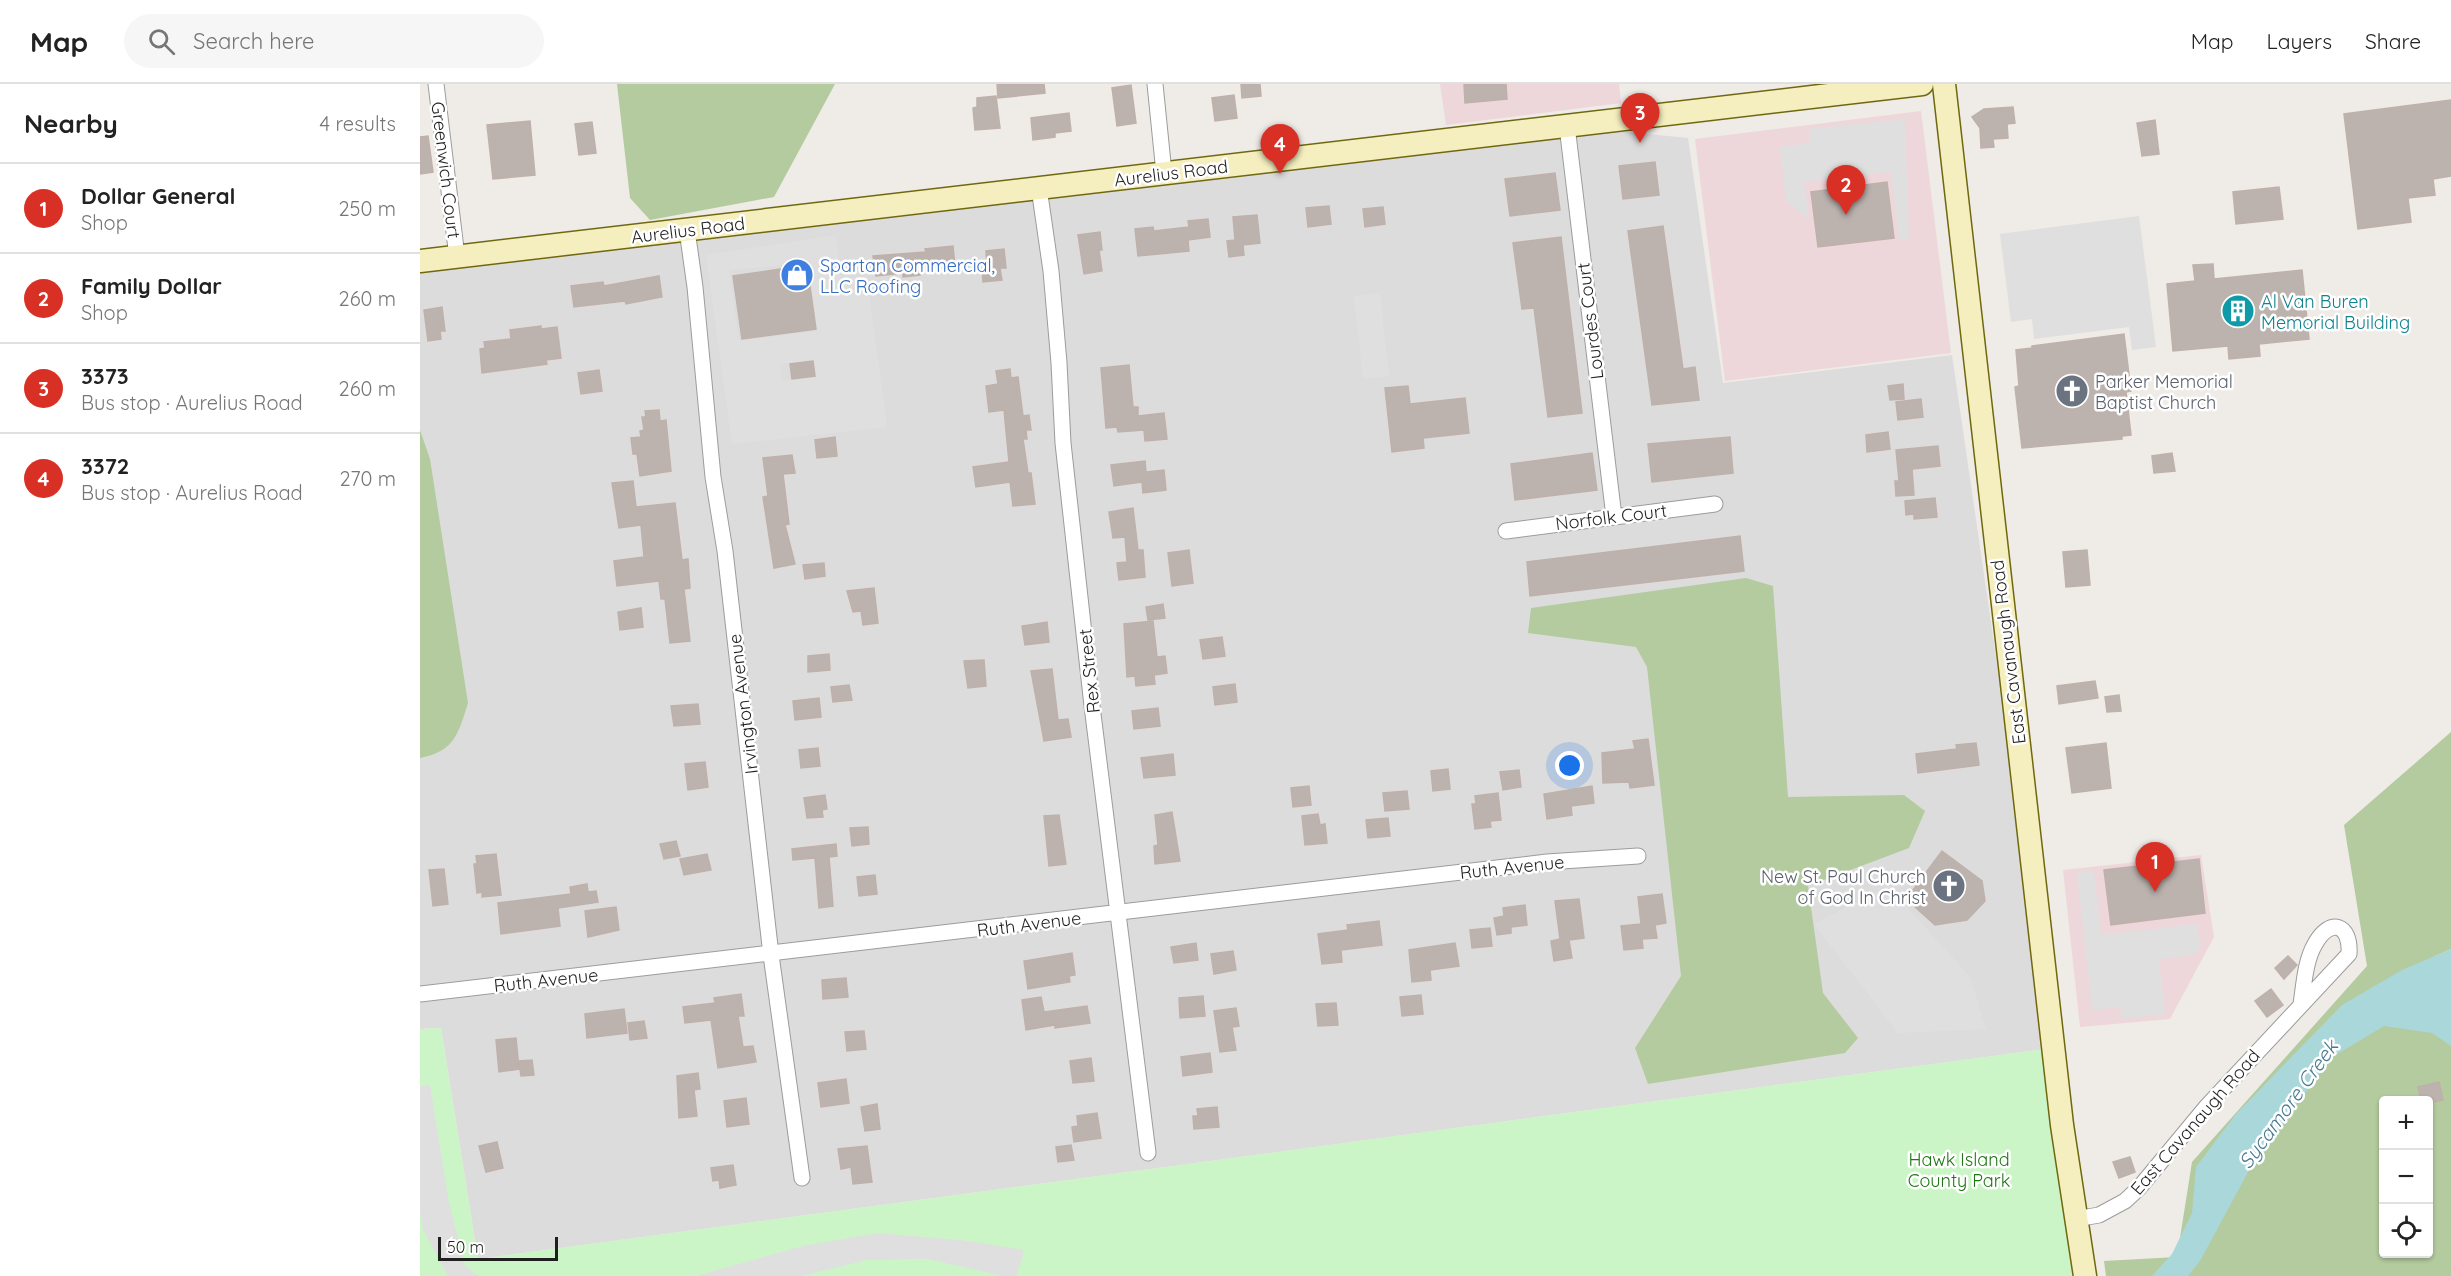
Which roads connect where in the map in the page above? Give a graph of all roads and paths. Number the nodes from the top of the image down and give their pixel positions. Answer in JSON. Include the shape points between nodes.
{"nodes":[{"id":1,"x":436,"y":84,"type":"edge"},
{"id":2,"x":1155,"y":84,"type":"edge"},
{"id":3,"x":1922,"y":84,"type":"edge"},
{"id":4,"x":1944,"y":84,"type":"edge"},
{"id":5,"x":1567,"y":126,"type":"junction"},
{"id":6,"x":1164,"y":173,"type":"junction"},
{"id":7,"x":1040,"y":188,"type":"junction"},
{"id":8,"x":687,"y":230,"type":"junction"},
{"id":9,"x":457,"y":257,"type":"junction"},
{"id":10,"x":420,"y":261,"type":"edge"},
{"id":11,"x":1715,"y":504,"type":"dead end"},
{"id":12,"x":1614,"y":516,"type":"junction"},
{"id":13,"x":1506,"y":531,"type":"dead end"},
{"id":14,"x":1638,"y":856,"type":"dead end"},
{"id":15,"x":1118,"y":913,"type":"junction"},
{"id":16,"x":771,"y":955,"type":"junction"},
{"id":17,"x":420,"y":994,"type":"edge"},
{"id":18,"x":2301,"y":1004,"type":"junction"},
{"id":19,"x":1148,"y":1153,"type":"dead end"},
{"id":20,"x":802,"y":1178,"type":"dead end"},
{"id":21,"x":2076,"y":1219,"type":"junction"},
{"id":22,"x":2085,"y":1276,"type":"edge"}],
"edges":[{"from":1,"to":9,"type":"street","name":"Greenwich Court"},
{"from":2,"to":6,"type":"street"},
{"from":3,"to":5,"type":"street","name":"Aurelius Road"},
{"from":4,"to":21,"type":"street","name":"East Cavanaugh Road","via":[[2059,1102]]},
{"from":5,"to":6,"type":"street","name":"Aurelius Road"},
{"from":5,"to":12,"type":"street","name":"Lourdes Court"},
{"from":6,"to":7,"type":"street","name":"Aurelius Road"},
{"from":7,"to":8,"type":"street","name":"Aurelius Road"},
{"from":7,"to":15,"type":"street","name":"Rex Street","via":[[1092,706]]},
{"from":8,"to":9,"type":"street","name":"Aurelius Road"},
{"from":8,"to":16,"type":"street","name":"Irvington Avenue"},
{"from":9,"to":10,"type":"street","name":"Aurelius Road"},
{"from":11,"to":12,"type":"street","name":"Norfolk Court"},
{"from":12,"to":13,"type":"street","name":"Norfolk Court"},
{"from":14,"to":15,"type":"street","name":"Ruth Avenue","via":[[1547,862]]},
{"from":15,"to":16,"type":"street","name":"Ruth Avenue"},
{"from":15,"to":19,"type":"street","name":"Rex Street"},
{"from":16,"to":17,"type":"street","name":"Ruth Avenue"},
{"from":16,"to":20,"type":"street","name":"Irvington Avenue"},
{"from":18,"to":18,"type":"street","name":"East Cavanaugh Road","via":[[2349,954],[2347,932],[2333,927],[2314,945]]},
{"from":18,"to":21,"type":"street","name":"East Cavanaugh Road","via":[[2206,1106],[2139,1188],[2099,1215]]},
{"from":21,"to":22,"type":"street","name":"East Cavanaugh Road"}]}
